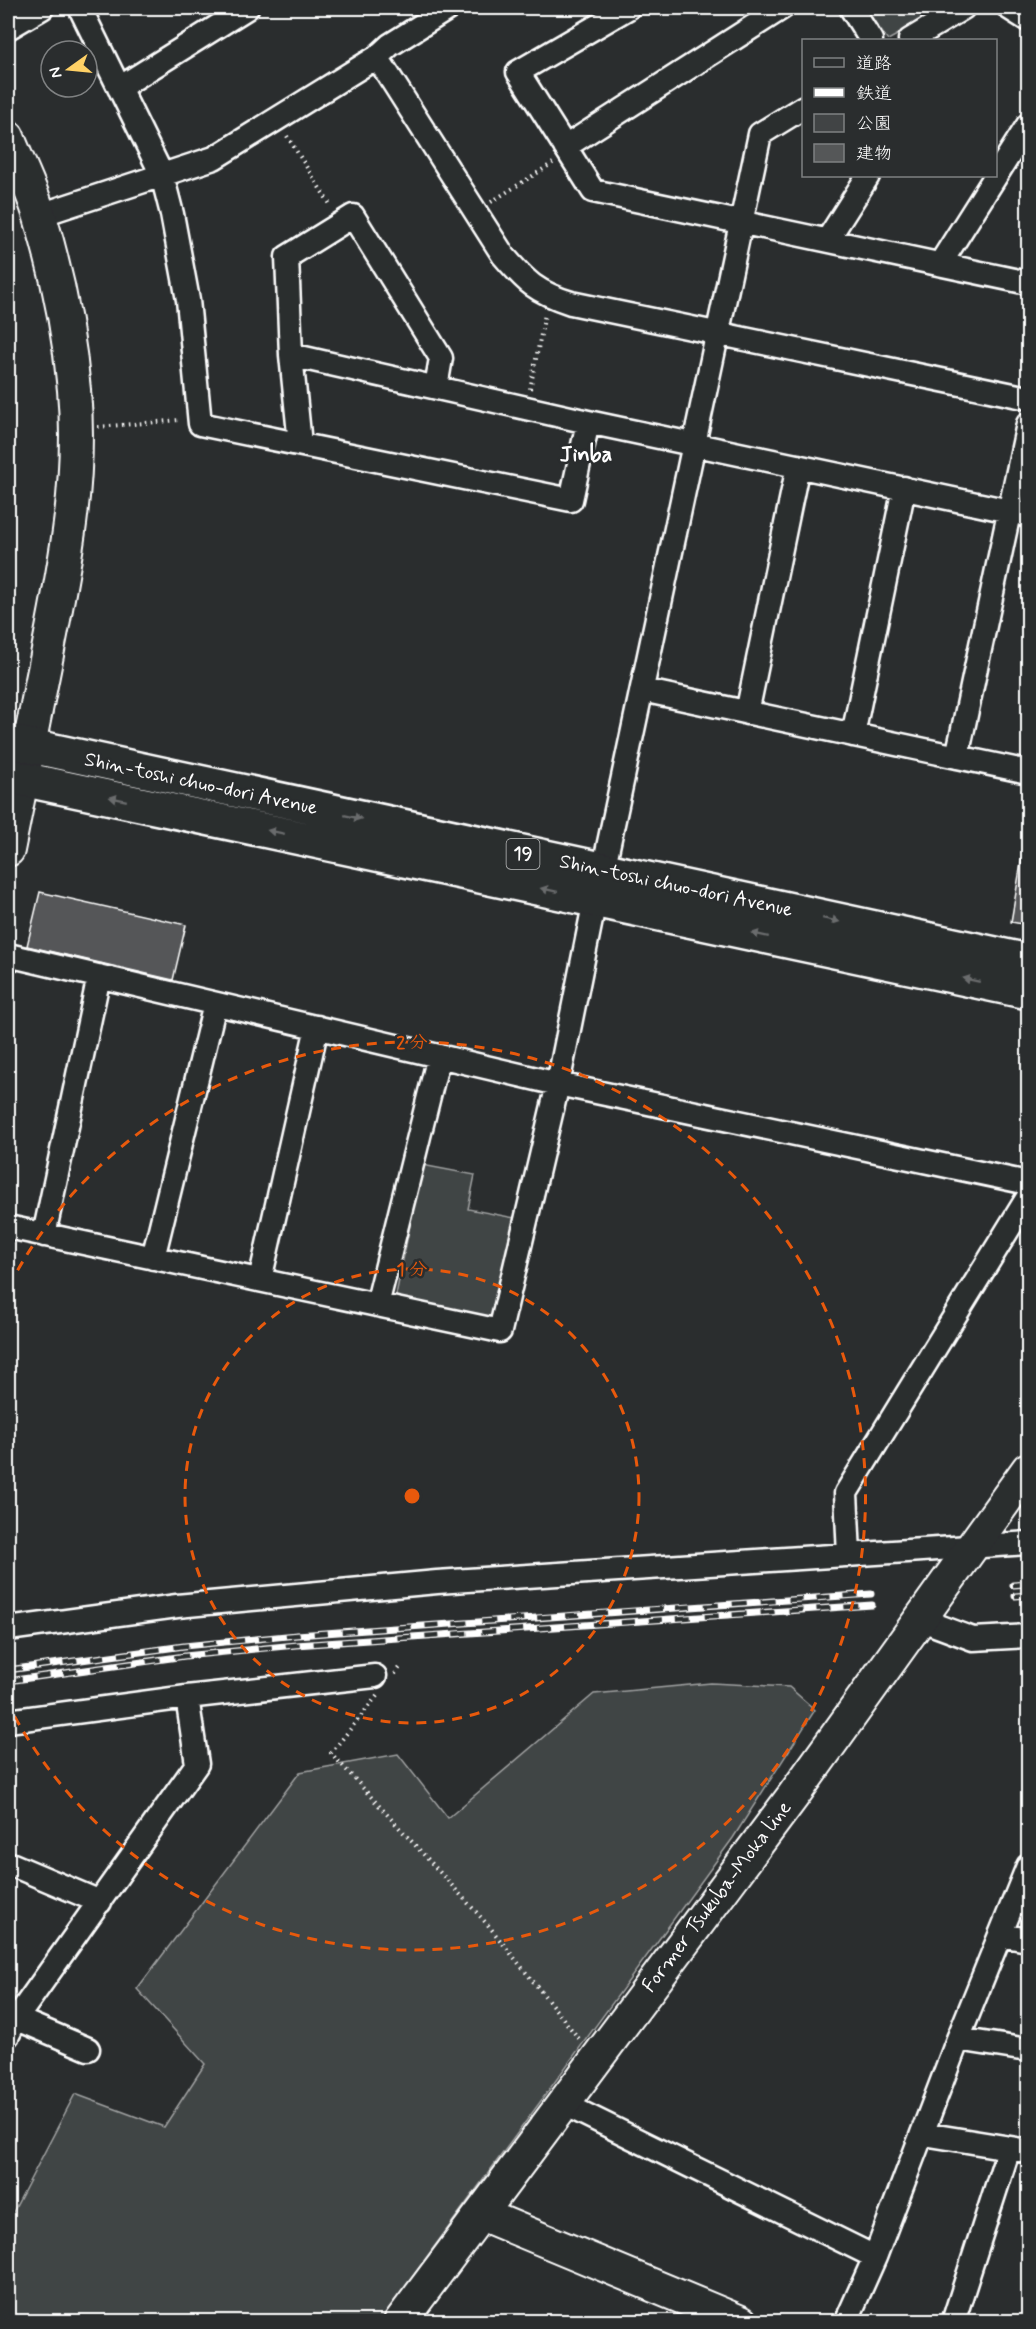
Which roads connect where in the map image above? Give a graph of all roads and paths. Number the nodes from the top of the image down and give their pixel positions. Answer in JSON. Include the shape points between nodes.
{"nodes":[{"id":1,"x":42,"y":8,"type":"edge"},
{"id":2,"x":80,"y":8,"type":"edge"},
{"id":3,"x":247,"y":8,"type":"edge"},
{"id":4,"x":449,"y":8,"type":"edge"},
{"id":5,"x":628,"y":8,"type":"edge"},
{"id":6,"x":782,"y":8,"type":"edge"},
{"id":7,"x":850,"y":8,"type":"edge"},
{"id":8,"x":963,"y":8,"type":"edge"},
{"id":9,"x":1009,"y":8,"type":"edge"},
{"id":10,"x":1029,"y":20,"type":"edge"},
{"id":11,"x":8,"y":28,"type":"edge"},
{"id":12,"x":870,"y":39,"type":"edge"},
{"id":13,"x":912,"y":39,"type":"edge"},
{"id":14,"x":378,"y":57,"type":"junction"},
{"id":15,"x":119,"y":88,"type":"junction"},
{"id":16,"x":802,"y":108,"type":"edge"},
{"id":17,"x":278,"y":120,"type":"junction"},
{"id":18,"x":1029,"y":125,"type":"edge"},
{"id":19,"x":8,"y":140,"type":"edge"},
{"id":20,"x":567,"y":150,"type":"junction"},
{"id":21,"x":162,"y":175,"type":"junction"},
{"id":22,"x":997,"y":175,"type":"edge"},
{"id":23,"x":867,"y":177,"type":"edge"},
{"id":24,"x":996,"y":177,"type":"edge"},
{"id":25,"x":475,"y":212,"type":"junction"},
{"id":26,"x":40,"y":215,"type":"junction"},
{"id":27,"x":742,"y":221,"type":"junction"},
{"id":28,"x":341,"y":223,"type":"junction"},
{"id":29,"x":828,"y":239,"type":"junction"},
{"id":30,"x":940,"y":264,"type":"junction"},
{"id":31,"x":1029,"y":283,"type":"edge"},
{"id":32,"x":548,"y":296,"type":"junction"},
{"id":33,"x":718,"y":333,"type":"junction"},
{"id":34,"x":291,"y":356,"type":"junction"},
{"id":35,"x":436,"y":387,"type":"junction"},
{"id":36,"x":1029,"y":398,"type":"edge"},
{"id":37,"x":526,"y":408,"type":"junction"},
{"id":38,"x":200,"y":418,"type":"junction"},
{"id":39,"x":588,"y":422,"type":"junction"},
{"id":40,"x":1029,"y":424,"type":"edge"},
{"id":41,"x":94,"y":427,"type":"dead end"},
{"id":42,"x":693,"y":443,"type":"junction"},
{"id":43,"x":300,"y":444,"type":"junction"},
{"id":44,"x":798,"y":466,"type":"junction"},
{"id":45,"x":904,"y":488,"type":"junction"},
{"id":46,"x":1019,"y":513,"type":"edge"},
{"id":47,"x":642,"y":690,"type":"junction"},
{"id":48,"x":747,"y":713,"type":"junction"},
{"id":49,"x":853,"y":735,"type":"junction"},
{"id":50,"x":18,"y":743,"type":"edge"},
{"id":51,"x":957,"y":757,"type":"junction"},
{"id":52,"x":1029,"y":772,"type":"edge"},
{"id":53,"x":15,"y":777,"type":"edge"},
{"id":54,"x":8,"y":850,"type":"edge"},
{"id":55,"x":599,"y":886,"type":"junction"},
{"id":56,"x":8,"y":955,"type":"edge"},
{"id":57,"x":1029,"y":961,"type":"edge"},
{"id":58,"x":99,"y":976,"type":"junction"},
{"id":59,"x":1029,"y":992,"type":"edge"},
{"id":60,"x":215,"y":1004,"type":"junction"},
{"id":61,"x":317,"y":1027,"type":"junction"},
{"id":62,"x":439,"y":1056,"type":"junction"},
{"id":63,"x":558,"y":1084,"type":"junction"},
{"id":64,"x":1029,"y":1183,"type":"edge"},
{"id":65,"x":1029,"y":1197,"type":"edge"},
{"id":66,"x":8,"y":1227,"type":"edge"},
{"id":67,"x":44,"y":1235,"type":"junction"},
{"id":68,"x":153,"y":1258,"type":"junction"},
{"id":69,"x":260,"y":1280,"type":"junction"},
{"id":70,"x":377,"y":1305,"type":"junction"},
{"id":71,"x":1029,"y":1469,"type":"edge"},
{"id":72,"x":1029,"y":1543,"type":"edge"},
{"id":73,"x":972,"y":1546,"type":"junction"},
{"id":74,"x":849,"y":1555,"type":"junction"},
{"id":75,"x":920,"y":1619,"type":"junction"},
{"id":76,"x":8,"y":1629,"type":"edge"},
{"id":77,"x":1029,"y":1636,"type":"edge"},
{"id":78,"x":402,"y":1665,"type":"dead end"},
{"id":79,"x":381,"y":1683,"type":"junction"},
{"id":80,"x":187,"y":1696,"type":"junction"},
{"id":81,"x":8,"y":1721,"type":"edge"},
{"id":82,"x":8,"y":1863,"type":"edge"},
{"id":83,"x":1029,"y":1866,"type":"edge"},
{"id":84,"x":99,"y":1902,"type":"junction"},
{"id":85,"x":1000,"y":1935,"type":"junction"},
{"id":86,"x":1029,"y":1940,"type":"edge"},
{"id":87,"x":10,"y":2023,"type":"edge"},
{"id":88,"x":958,"y":2039,"type":"junction"},
{"id":89,"x":88,"y":2049,"type":"dead end"},
{"id":90,"x":1029,"y":2050,"type":"edge"},
{"id":91,"x":596,"y":2059,"type":"junction"},
{"id":92,"x":562,"y":2103,"type":"junction"},
{"id":93,"x":924,"y":2134,"type":"junction"},
{"id":94,"x":1019,"y":2150,"type":"edge"},
{"id":95,"x":481,"y":2214,"type":"junction"},
{"id":96,"x":875,"y":2257,"type":"junction"},
{"id":97,"x":740,"y":2321,"type":"edge"},
{"id":98,"x":400,"y":2322,"type":"edge"},
{"id":99,"x":846,"y":2322,"type":"edge"},
{"id":100,"x":953,"y":2322,"type":"edge"}],
"edges":[{"from":1,"to":11,"type":"street"},
{"from":2,"to":15,"type":"street"},
{"from":3,"to":15,"type":"street"},
{"from":4,"to":14,"type":"street","via":[[390,45]]},
{"from":5,"to":20,"type":"street","via":[[518,72]]},
{"from":6,"to":20,"type":"street"},
{"from":7,"to":12,"type":"street"},
{"from":8,"to":13,"type":"street"},
{"from":9,"to":10,"type":"street"},
{"from":14,"to":17,"type":"street"},
{"from":14,"to":25,"type":"street"},
{"from":15,"to":21,"type":"street"},
{"from":16,"to":27,"type":"street","via":[[760,134]]},
{"from":17,"to":21,"type":"street","via":[[214,158]]},
{"from":17,"to":28,"type":"path"},
{"from":18,"to":22,"type":"street"},
{"from":19,"to":26,"type":"street"},
{"from":20,"to":25,"type":"path"},
{"from":20,"to":27,"type":"street","via":[[593,191]]},
{"from":21,"to":26,"type":"street"},
{"from":21,"to":38,"type":"street","via":[[189,300]]},
{"from":23,"to":29,"type":"street"},
{"from":24,"to":30,"type":"street"},
{"from":25,"to":32,"type":"street","via":[[502,255],[522,278]]},
{"from":26,"to":50,"type":"street","via":[[68,334],[76,472],[67,556]]},
{"from":27,"to":29,"type":"street"},
{"from":27,"to":33,"type":"street"},
{"from":28,"to":34,"type":"street","via":[[287,257]]},
{"from":28,"to":35,"type":"street","via":[[353,216],[441,358]]},
{"from":29,"to":30,"type":"street"},
{"from":30,"to":31,"type":"street"},
{"from":32,"to":33,"type":"street"},
{"from":32,"to":37,"type":"path"},
{"from":33,"to":36,"type":"street"},
{"from":33,"to":42,"type":"street"},
{"from":34,"to":35,"type":"street"},
{"from":34,"to":43,"type":"street"},
{"from":35,"to":37,"type":"street"},
{"from":37,"to":39,"type":"street"},
{"from":38,"to":41,"type":"path"},
{"from":38,"to":43,"type":"street","via":[[200,424]]},
{"from":39,"to":42,"type":"street"},
{"from":39,"to":43,"type":"street","via":[[572,500]]},
{"from":40,"to":46,"type":"street"},
{"from":42,"to":44,"type":"street"},
{"from":42,"to":47,"type":"street"},
{"from":44,"to":45,"type":"street"},
{"from":44,"to":48,"type":"street"},
{"from":45,"to":46,"type":"street"},
{"from":45,"to":49,"type":"street"},
{"from":46,"to":51,"type":"street"},
{"from":47,"to":48,"type":"street"},
{"from":47,"to":55,"type":"street"},
{"from":48,"to":49,"type":"street"},
{"from":49,"to":51,"type":"street"},
{"from":50,"to":53,"type":"street"},
{"from":50,"to":55,"type":"main road","name":"Shin-toshi chuo-dori Avenue","number":"19","one_way":true},
{"from":51,"to":52,"type":"street"},
{"from":53,"to":54,"type":"street"},
{"from":55,"to":53,"type":"main road","name":"Shin-toshi chuo-dori Avenue","number":"19","one_way":true},
{"from":55,"to":57,"type":"main road","name":"Shin-toshi chuo-dori Avenue","number":"19","one_way":true},
{"from":59,"to":55,"type":"main road","name":"Shin-toshi chuo-dori Avenue","number":"19","one_way":true},
{"from":55,"to":63,"type":"street"},
{"from":56,"to":58,"type":"street"},
{"from":58,"to":60,"type":"street"},
{"from":58,"to":67,"type":"street"},
{"from":60,"to":61,"type":"street"},
{"from":60,"to":68,"type":"street"},
{"from":61,"to":62,"type":"street"},
{"from":61,"to":69,"type":"street"},
{"from":62,"to":63,"type":"street"},
{"from":62,"to":70,"type":"street"},
{"from":63,"to":64,"type":"street"},
{"from":63,"to":70,"type":"street","via":[[500,1331]]},
{"from":65,"to":74,"type":"street","via":[[846,1493]]},
{"from":66,"to":67,"type":"street"},
{"from":67,"to":68,"type":"street"},
{"from":68,"to":69,"type":"street"},
{"from":69,"to":70,"type":"street"},
{"from":71,"to":73,"type":"street","name":"Former Tsukuba-Moka line"},
{"from":72,"to":73,"type":"street"},
{"from":73,"to":74,"type":"street"},
{"from":73,"to":75,"type":"street","name":"Former Tsukuba-Moka line"},
{"from":74,"to":76,"type":"street","via":[[300,1594]]},
{"from":75,"to":77,"type":"street","via":[[973,1639]]},
{"from":75,"to":91,"type":"street","name":"Former Tsukuba-Moka line"},
{"from":78,"to":79,"type":"path"},
{"from":79,"to":80,"type":"street"},
{"from":79,"to":91,"type":"path","via":[[331,1753],[488,1925]]},
{"from":80,"to":81,"type":"street"},
{"from":80,"to":84,"type":"street","via":[[197,1764]]},
{"from":82,"to":84,"type":"street"},
{"from":83,"to":85,"type":"street"},
{"from":84,"to":87,"type":"street"},
{"from":85,"to":86,"type":"street"},
{"from":85,"to":88,"type":"street"},
{"from":87,"to":89,"type":"street"},
{"from":88,"to":90,"type":"street"},
{"from":88,"to":93,"type":"street"},
{"from":91,"to":92,"type":"street","name":"Former Tsukuba-Moka line"},
{"from":92,"to":95,"type":"street","name":"Former Tsukuba-Moka line"},
{"from":92,"to":96,"type":"street"},
{"from":93,"to":94,"type":"street"},
{"from":93,"to":96,"type":"street"},
{"from":94,"to":100,"type":"street"},
{"from":95,"to":97,"type":"street"},
{"from":95,"to":98,"type":"street","name":"Former Tsukuba-Moka line"},
{"from":96,"to":99,"type":"street"}]}
